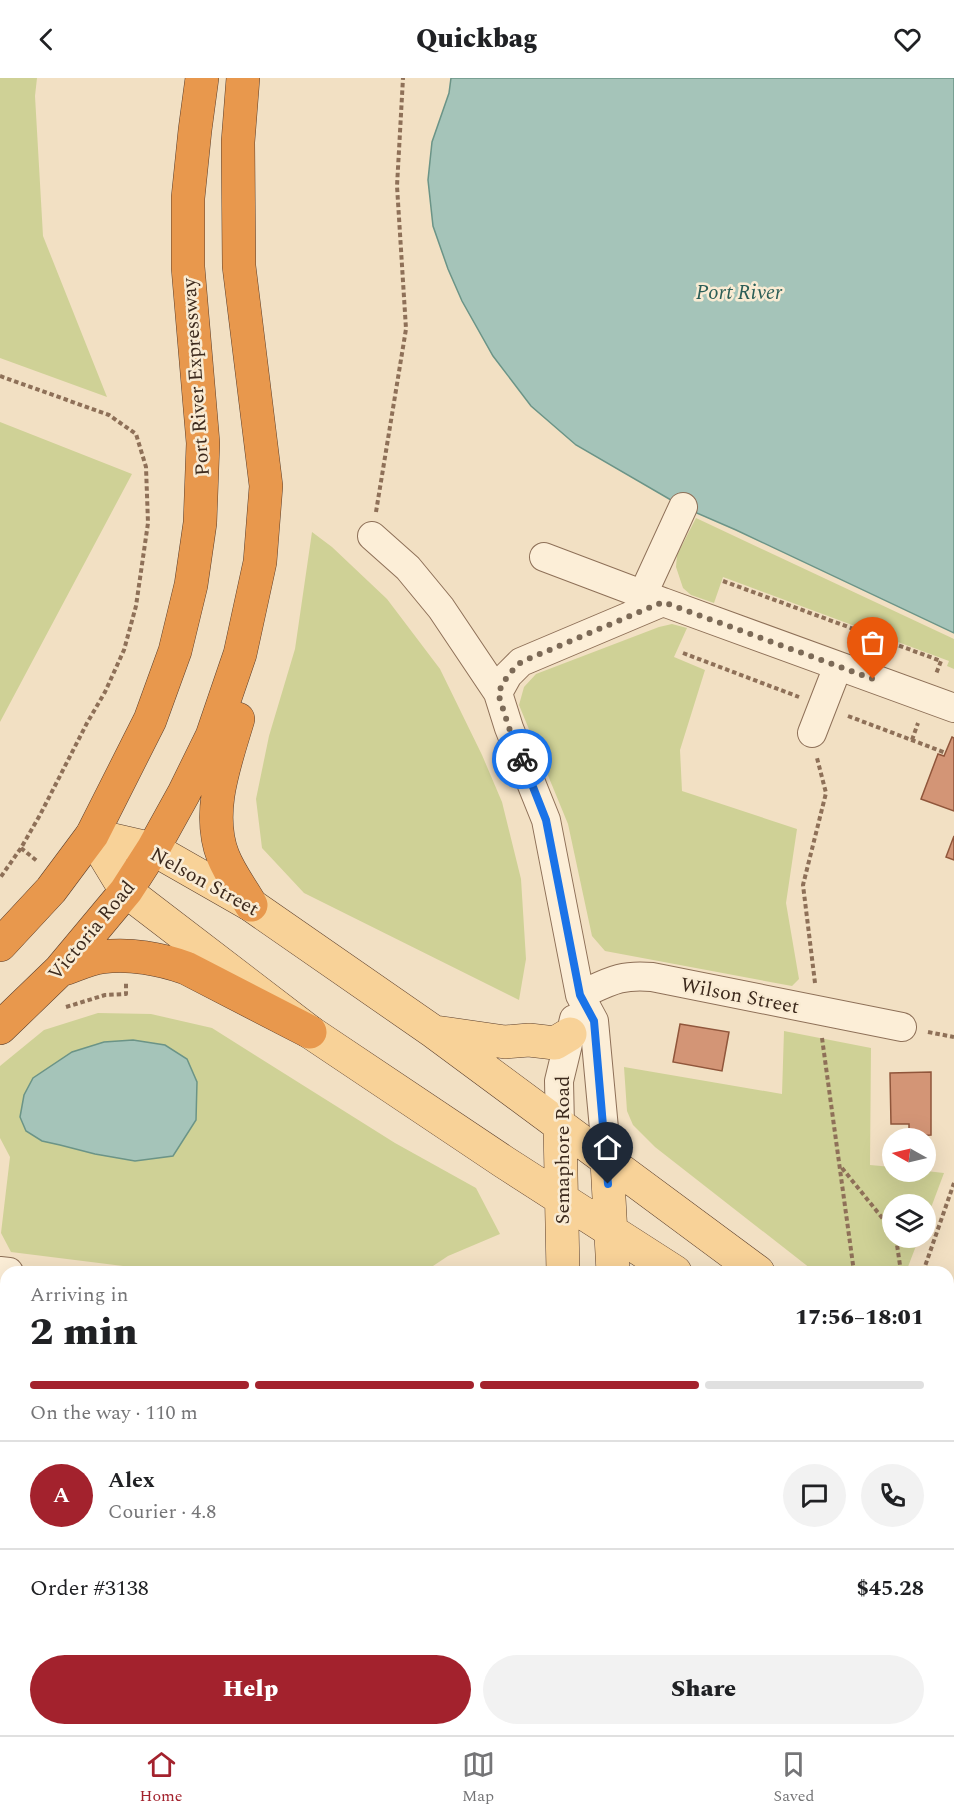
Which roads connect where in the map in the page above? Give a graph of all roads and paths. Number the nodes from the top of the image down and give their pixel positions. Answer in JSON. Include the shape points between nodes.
{"nodes":[{"id":1,"x":202,"y":78,"type":"edge"},
{"id":2,"x":243,"y":78,"type":"edge"},
{"id":3,"x":403,"y":78,"type":"edge"},
{"id":4,"x":0,"y":376,"type":"edge"},
{"id":5,"x":266,"y":486,"type":"junction"},
{"id":6,"x":683,"y":507,"type":"dead end"},
{"id":7,"x":372,"y":536,"type":"joint"},
{"id":8,"x":544,"y":557,"type":"dead end"},
{"id":9,"x":723,"y":581,"type":"dead end"},
{"id":10,"x":653,"y":598,"type":"junction"},
{"id":11,"x":941,"y":661,"type":"dead end"},
{"id":12,"x":838,"y":666,"type":"junction"},
{"id":13,"x":498,"y":693,"type":"junction"},
{"id":14,"x":954,"y":708,"type":"edge"},
{"id":15,"x":812,"y":733,"type":"joint"},
{"id":16,"x":92,"y":835,"type":"junction"},
{"id":17,"x":161,"y":835,"type":"junction"},
{"id":18,"x":0,"y":878,"type":"edge"},
{"id":19,"x":126,"y":891,"type":"junction"},
{"id":20,"x":252,"y":905,"type":"junction"},
{"id":21,"x":0,"y":945,"type":"edge"},
{"id":22,"x":60,"y":970,"type":"junction"},
{"id":23,"x":580,"y":995,"type":"junction"},
{"id":24,"x":818,"y":1010,"type":"junction"},
{"id":25,"x":903,"y":1026,"type":"dead end"},
{"id":26,"x":0,"y":1028,"type":"edge"},
{"id":27,"x":310,"y":1032,"type":"junction"},
{"id":28,"x":434,"y":1032,"type":"junction"},
{"id":29,"x":570,"y":1034,"type":"junction"},
{"id":30,"x":560,"y":1126,"type":"junction"},
{"id":31,"x":607,"y":1161,"type":"junction"},
{"id":32,"x":840,"y":1166,"type":"junction"},
{"id":33,"x":954,"y":1183,"type":"edge"},
{"id":34,"x":561,"y":1199,"type":"junction"},
{"id":35,"x":882,"y":1218,"type":"edge"},
{"id":36,"x":611,"y":1231,"type":"junction"},
{"id":37,"x":897,"y":1248,"type":"edge"},
{"id":38,"x":563,"y":1266,"type":"edge"},
{"id":39,"x":613,"y":1266,"type":"edge"},
{"id":40,"x":666,"y":1266,"type":"edge"},
{"id":41,"x":750,"y":1266,"type":"edge"},
{"id":42,"x":853,"y":1266,"type":"edge"},
{"id":43,"x":900,"y":1266,"type":"edge"},
{"id":44,"x":925,"y":1266,"type":"edge"}],
"edges":[{"from":1,"to":16,"type":"highway","name":"Port River Expressway","via":[[188,198],[188,267],[203,443],[200,523],[191,585],[175,651],[150,720]]},
{"from":2,"to":5,"type":"highway","via":[[238,142],[240,266]]},
{"from":3,"to":7,"type":"path","via":[[397,186],[406,329]]},
{"from":4,"to":18,"type":"path","via":[[109,415],[136,434],[146,467],[148,523],[136,606],[124,651],[40,815]]},
{"from":5,"to":17,"type":"highway","via":[[260,562],[240,654],[212,736]]},
{"from":5,"to":20,"type":"highway","via":[[274,528],[275,564],[255,663],[217,797],[220,847]]},
{"from":6,"to":10,"type":"street"},
{"from":7,"to":13,"type":"street","name":"Semaphore Road","via":[[408,568],[441,608]]},
{"from":8,"to":10,"type":"street"},
{"from":9,"to":11,"type":"path"},
{"from":10,"to":12,"type":"street"},
{"from":10,"to":13,"type":"street","via":[[521,662]]},
{"from":12,"to":14,"type":"street"},
{"from":12,"to":15,"type":"street"},
{"from":13,"to":23,"type":"street","name":"Semaphore Road","via":[[546,820]]},
{"from":15,"to":24,"type":"path","via":[[826,793],[803,885]]},
{"from":16,"to":17,"type":"main road","name":"Nelson Street"},
{"from":16,"to":19,"type":"main road"},
{"from":16,"to":21,"type":"highway","via":[[51,890]]},
{"from":17,"to":19,"type":"highway","name":"Victoria Road"},
{"from":17,"to":20,"type":"main road","name":"Nelson Street"},
{"from":19,"to":22,"type":"highway","name":"Victoria Road"},
{"from":19,"to":27,"type":"main road"},
{"from":20,"to":28,"type":"main road","name":"Nelson Street"},
{"from":22,"to":26,"type":"highway","name":"Victoria Road"},
{"from":22,"to":27,"type":"highway","via":[[111,956],[173,963]]},
{"from":23,"to":24,"type":"street","name":"Wilson Street","via":[[620,977],[638,976]]},
{"from":23,"to":29,"type":"street","name":"Semaphore Road"},
{"from":23,"to":31,"type":"street","name":"Semaphore Road","via":[[594,1021]]},
{"from":24,"to":25,"type":"street","name":"Wilson Street"},
{"from":24,"to":32,"type":"path"},
{"from":27,"to":34,"type":"main road"},
{"from":28,"to":29,"type":"main road","via":[[505,1042],[555,1043]]},
{"from":28,"to":30,"type":"main road","name":"Nelson Street"},
{"from":29,"to":30,"type":"street","name":"Semaphore Road","via":[[559,1081]]},
{"from":30,"to":31,"type":"main road","name":"Nelson Street"},
{"from":30,"to":34,"type":"main road","name":"Semaphore Road"},
{"from":31,"to":36,"type":"main road","name":"Semaphore Road"},
{"from":31,"to":41,"type":"main road","name":"Nelson Street"},
{"from":32,"to":35,"type":"path"},
{"from":32,"to":42,"type":"path"},
{"from":33,"to":44,"type":"path"},
{"from":34,"to":36,"type":"main road"},
{"from":34,"to":38,"type":"main road","name":"Semaphore Road"},
{"from":36,"to":39,"type":"main road","name":"Semaphore Road"},
{"from":36,"to":40,"type":"main road"},
{"from":37,"to":43,"type":"path"}]}
